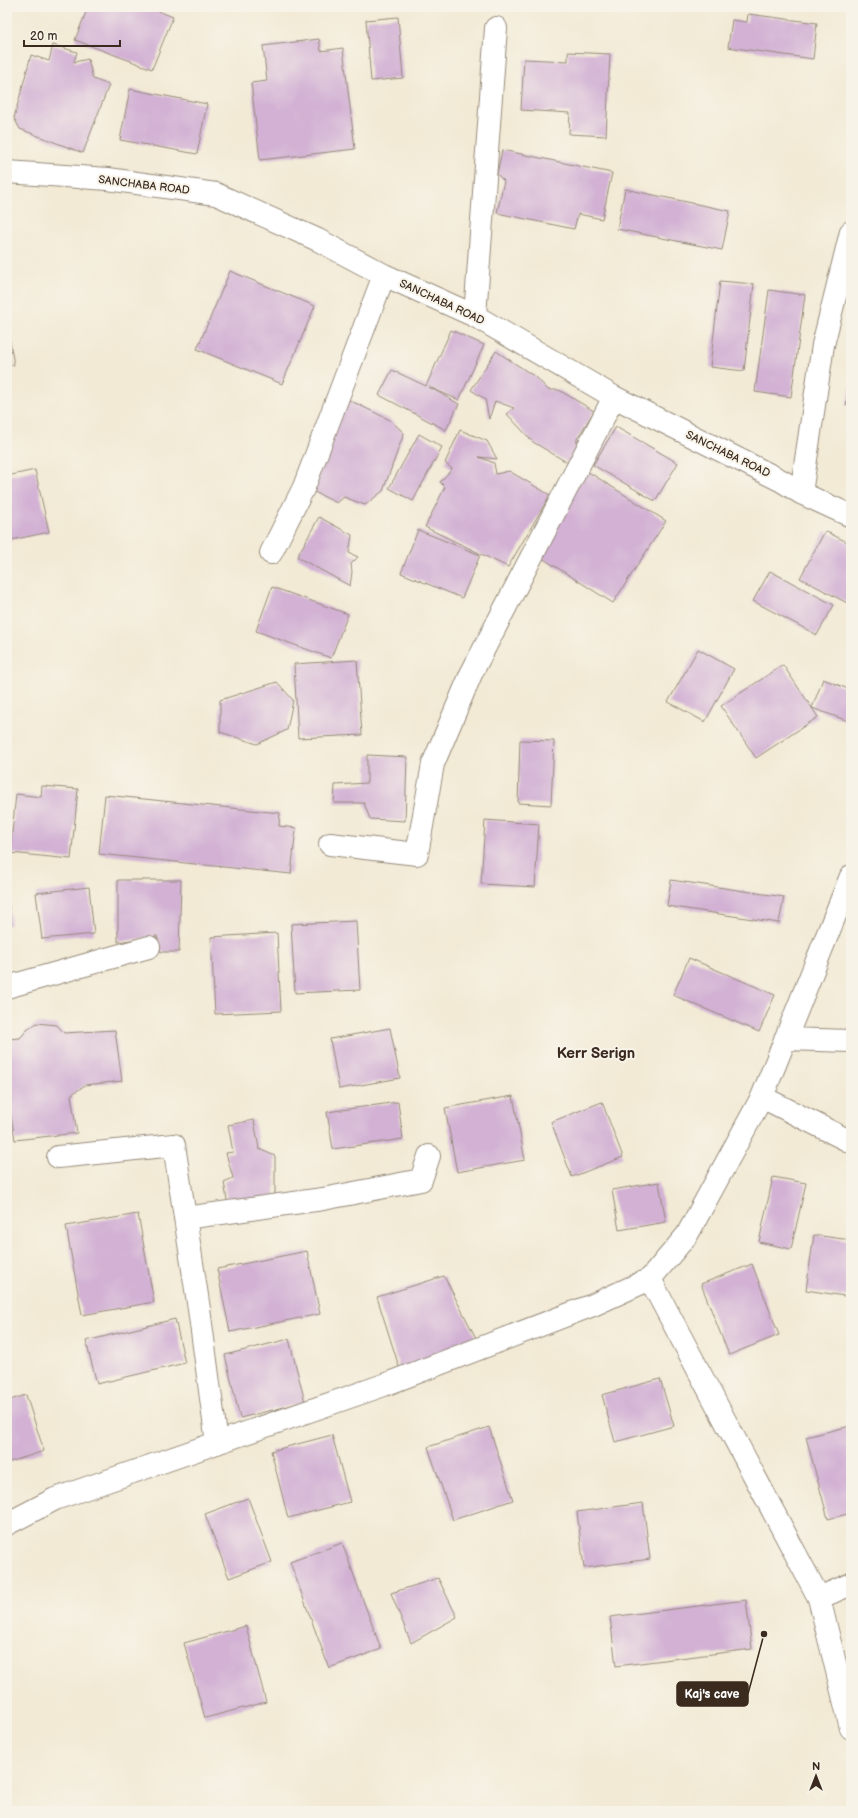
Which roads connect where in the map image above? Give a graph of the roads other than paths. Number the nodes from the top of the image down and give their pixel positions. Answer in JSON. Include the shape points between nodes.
{"nodes":[{"id":1,"x":496,"y":28,"type":"dead end"},
{"id":2,"x":7,"y":172,"type":"edge"},
{"id":3,"x":851,"y":232,"type":"edge"},
{"id":4,"x":384,"y":275,"type":"junction"},
{"id":5,"x":475,"y":316,"type":"junction"},
{"id":6,"x":614,"y":397,"type":"junction"},
{"id":7,"x":801,"y":493,"type":"junction"},
{"id":8,"x":851,"y":516,"type":"edge"},
{"id":9,"x":271,"y":554,"type":"dead end"},
{"id":10,"x":330,"y":844,"type":"dead end"},
{"id":11,"x":851,"y":876,"type":"edge"},
{"id":12,"x":149,"y":947,"type":"dead end"},
{"id":13,"x":7,"y":987,"type":"edge"},
{"id":14,"x":785,"y":1039,"type":"junction"},
{"id":15,"x":851,"y":1041,"type":"edge"},
{"id":16,"x":762,"y":1097,"type":"junction"},
{"id":17,"x":851,"y":1142,"type":"edge"},
{"id":18,"x":429,"y":1156,"type":"dead end"},
{"id":19,"x":58,"y":1157,"type":"dead end"},
{"id":20,"x":185,"y":1218,"type":"junction"},
{"id":21,"x":650,"y":1279,"type":"junction"},
{"id":22,"x":217,"y":1443,"type":"junction"},
{"id":23,"x":7,"y":1524,"type":"edge"},
{"id":24,"x":851,"y":1584,"type":"edge"},
{"id":25,"x":819,"y":1598,"type":"junction"},
{"id":26,"x":851,"y":1728,"type":"edge"}],
"edges":[{"from":1,"to":5,"type":"street"},
{"from":2,"to":4,"type":"street","name":"SANCHABA ROAD","via":[[108,179],[216,194],[318,240]]},
{"from":3,"to":7,"type":"street","via":[[823,345]]},
{"from":4,"to":5,"type":"street","name":"SANCHABA ROAD"},
{"from":4,"to":9,"type":"street","via":[[304,487]]},
{"from":5,"to":6,"type":"street","name":"SANCHABA ROAD"},
{"from":6,"to":7,"type":"street","name":"SANCHABA ROAD"},
{"from":6,"to":10,"type":"street","via":[[472,674],[434,764],[417,854]]},
{"from":7,"to":8,"type":"street","name":"SANCHABA ROAD"},
{"from":11,"to":14,"type":"street"},
{"from":12,"to":13,"type":"street"},
{"from":14,"to":15,"type":"street"},
{"from":14,"to":16,"type":"street"},
{"from":16,"to":17,"type":"street"},
{"from":16,"to":21,"type":"street","via":[[687,1235]]},
{"from":18,"to":20,"type":"street","via":[[421,1180],[323,1199]]},
{"from":19,"to":20,"type":"street","via":[[174,1145]]},
{"from":20,"to":22,"type":"street"},
{"from":21,"to":22,"type":"street","via":[[593,1305],[384,1385]]},
{"from":21,"to":25,"type":"street"},
{"from":22,"to":23,"type":"street","via":[[55,1499]]},
{"from":24,"to":25,"type":"street"},
{"from":25,"to":26,"type":"street"}]}
